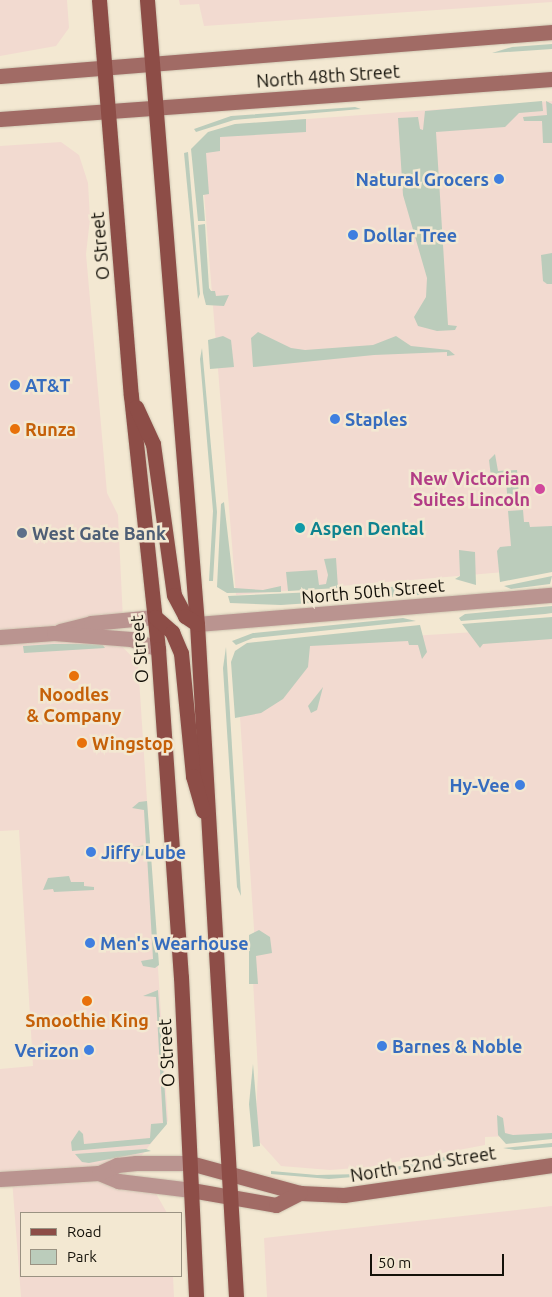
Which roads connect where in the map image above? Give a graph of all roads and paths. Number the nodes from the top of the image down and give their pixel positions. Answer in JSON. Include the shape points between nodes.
{"nodes":[{"id":1,"x":99,"y":0,"type":"edge"},
{"id":2,"x":148,"y":0,"type":"edge"},
{"id":3,"x":552,"y":32,"type":"edge"},
{"id":4,"x":153,"y":62,"type":"junction"},
{"id":5,"x":104,"y":66,"type":"junction"},
{"id":6,"x":0,"y":76,"type":"edge"},
{"id":7,"x":552,"y":79,"type":"edge"},
{"id":8,"x":157,"y":108,"type":"junction"},
{"id":9,"x":107,"y":112,"type":"junction"},
{"id":10,"x":0,"y":119,"type":"edge"},
{"id":11,"x":132,"y":396,"type":"junction"},
{"id":12,"x":552,"y":595,"type":"edge"},
{"id":13,"x":155,"y":617,"type":"junction"},
{"id":14,"x":197,"y":624,"type":"junction"},
{"id":15,"x":54,"y":633,"type":"junction"},
{"id":16,"x":0,"y":637,"type":"edge"},
{"id":17,"x":158,"y":649,"type":"junction"},
{"id":18,"x":211,"y":842,"type":"junction"},
{"id":19,"x":190,"y":1163,"type":"junction"},
{"id":20,"x":552,"y":1165,"type":"edge"},
{"id":21,"x":99,"y":1173,"type":"junction"},
{"id":22,"x":231,"y":1174,"type":"junction"},
{"id":23,"x":0,"y":1179,"type":"edge"},
{"id":24,"x":191,"y":1190,"type":"junction"},
{"id":25,"x":300,"y":1193,"type":"junction"},
{"id":26,"x":232,"y":1198,"type":"junction"},
{"id":27,"x":196,"y":1297,"type":"edge"},
{"id":28,"x":236,"y":1297,"type":"edge"}],
"edges":[{"from":1,"to":5,"type":"main road","name":"O Street"},
{"from":2,"to":4,"type":"main road"},
{"from":3,"to":4,"type":"main road","name":"North 48th Street"},
{"from":4,"to":5,"type":"main road","name":"North 48th Street"},
{"from":4,"to":8,"type":"main road"},
{"from":5,"to":6,"type":"main road","name":"North 48th Street"},
{"from":5,"to":9,"type":"main road","name":"O Street"},
{"from":7,"to":8,"type":"main road","name":"North 48th Street"},
{"from":8,"to":9,"type":"main road","name":"North 48th Street"},
{"from":8,"to":14,"type":"main road"},
{"from":9,"to":10,"type":"main road","name":"North 48th Street"},
{"from":9,"to":11,"type":"main road","name":"O Street"},
{"from":11,"to":13,"type":"main road","name":"O Street"},
{"from":11,"to":14,"type":"main road","via":[[153,444],[174,595],[185,616]]},
{"from":12,"to":14,"type":"street","name":"North 50th Street"},
{"from":13,"to":15,"type":"street","via":[[91,623]]},
{"from":13,"to":17,"type":"main road","name":"O Street"},
{"from":13,"to":18,"type":"main road","via":[[172,632],[181,653],[193,776]]},
{"from":14,"to":18,"type":"main road"},
{"from":15,"to":16,"type":"street"},
{"from":15,"to":17,"type":"street","via":[[137,639]]},
{"from":17,"to":19,"type":"main road","name":"O Street"},
{"from":18,"to":22,"type":"main road"},
{"from":19,"to":21,"type":"street","via":[[117,1165]]},
{"from":19,"to":22,"type":"main road","name":"North 52nd Street"},
{"from":19,"to":24,"type":"main road","name":"O Street"},
{"from":20,"to":25,"type":"main road","name":"North 52nd Street","via":[[363,1194]]},
{"from":21,"to":23,"type":"street"},
{"from":21,"to":24,"type":"street","via":[[118,1180]]},
{"from":22,"to":25,"type":"main road","name":"North 52nd Street"},
{"from":22,"to":26,"type":"main road"},
{"from":24,"to":26,"type":"main road","name":"North 52nd Street"},
{"from":24,"to":27,"type":"main road","name":"O Street"},
{"from":25,"to":26,"type":"main road","name":"North 52nd Street","via":[[276,1205]]},
{"from":26,"to":28,"type":"main road"}]}
